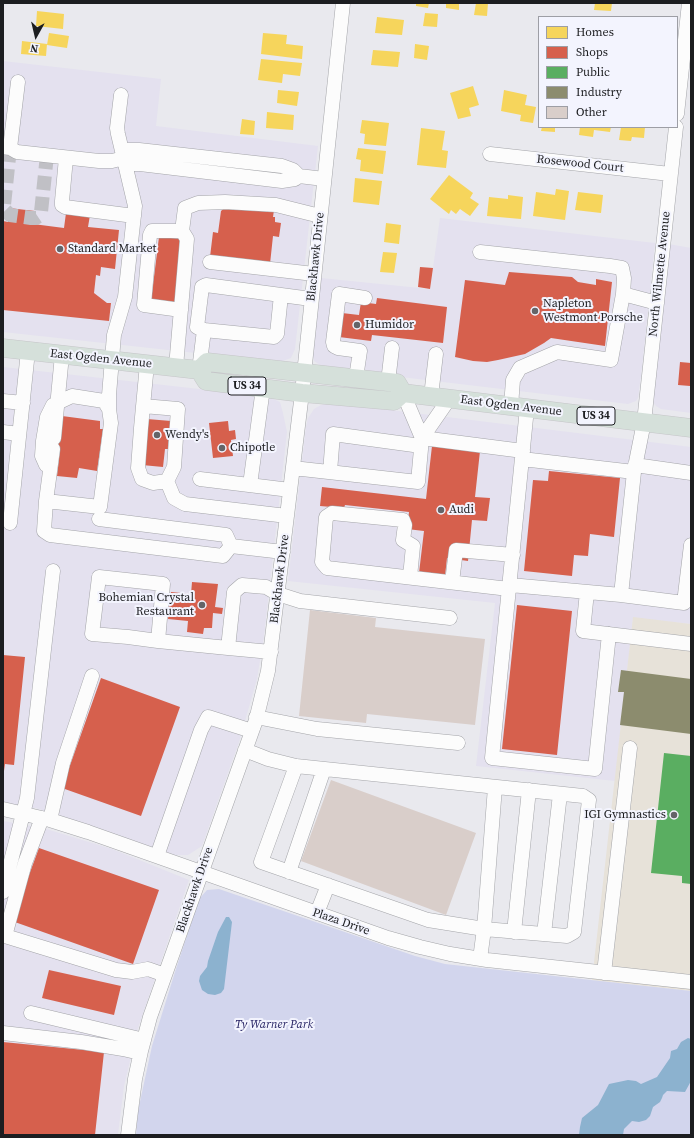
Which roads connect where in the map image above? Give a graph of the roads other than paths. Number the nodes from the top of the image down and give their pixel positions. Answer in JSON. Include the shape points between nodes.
{"nodes":[{"id":1,"x":343,"y":3,"type":"edge"},
{"id":2,"x":689,"y":3,"type":"edge"},
{"id":3,"x":18,"y":82,"type":"dead end"},
{"id":4,"x":121,"y":95,"type":"dead end"},
{"id":5,"x":678,"y":105,"type":"edge"},
{"id":6,"x":676,"y":128,"type":"edge"},
{"id":7,"x":7,"y":148,"type":"edge"},
{"id":8,"x":490,"y":154,"type":"dead end"},
{"id":9,"x":66,"y":158,"type":"junction"},
{"id":10,"x":124,"y":158,"type":"junction"},
{"id":11,"x":670,"y":174,"type":"junction"},
{"id":12,"x":324,"y":179,"type":"junction"},
{"id":13,"x":134,"y":216,"type":"junction"},
{"id":14,"x":320,"y":216,"type":"junction"},
{"id":15,"x":182,"y":232,"type":"junction"},
{"id":16,"x":480,"y":252,"type":"dead end"},
{"id":17,"x":210,"y":262,"type":"dead end"},
{"id":18,"x":314,"y":274,"type":"junction"},
{"id":19,"x":182,"y":292,"type":"junction"},
{"id":20,"x":201,"y":294,"type":"junction"},
{"id":21,"x":623,"y":294,"type":"junction"},
{"id":22,"x":281,"y":295,"type":"junction"},
{"id":23,"x":365,"y":298,"type":"dead end"},
{"id":24,"x":311,"y":299,"type":"junction"},
{"id":25,"x":657,"y":303,"type":"junction"},
{"id":26,"x":181,"y":310,"type":"junction"},
{"id":27,"x":204,"y":330,"type":"junction"},
{"id":28,"x":3,"y":348,"type":"edge"},
{"id":29,"x":392,"y":348,"type":"dead end"},
{"id":30,"x":28,"y":351,"type":"junction"},
{"id":31,"x":436,"y":354,"type":"dead end"},
{"id":32,"x":62,"y":355,"type":"junction"},
{"id":33,"x":112,"y":360,"type":"junction"},
{"id":34,"x":147,"y":364,"type":"junction"},
{"id":35,"x":176,"y":367,"type":"junction"},
{"id":36,"x":199,"y":370,"type":"junction"},
{"id":37,"x":304,"y":372,"type":"junction"},
{"id":38,"x":356,"y":378,"type":"junction"},
{"id":39,"x":388,"y":382,"type":"junction"},
{"id":40,"x":263,"y":388,"type":"junction"},
{"id":41,"x":302,"y":393,"type":"junction"},
{"id":42,"x":403,"y":393,"type":"junction"},
{"id":43,"x":431,"y":396,"type":"junction"},
{"id":44,"x":449,"y":398,"type":"junction"},
{"id":45,"x":3,"y":401,"type":"edge"},
{"id":46,"x":57,"y":402,"type":"junction"},
{"id":47,"x":23,"y":403,"type":"junction"},
{"id":48,"x":143,"y":406,"type":"junction"},
{"id":49,"x":519,"y":407,"type":"junction"},
{"id":50,"x":109,"y":409,"type":"junction"},
{"id":51,"x":644,"y":422,"type":"junction"},
{"id":52,"x":691,"y":428,"type":"edge"},
{"id":53,"x":3,"y":432,"type":"edge"},
{"id":54,"x":19,"y":434,"type":"junction"},
{"id":55,"x":422,"y":442,"type":"junction"},
{"id":56,"x":523,"y":455,"type":"junction"},
{"id":57,"x":293,"y":468,"type":"junction"},
{"id":58,"x":635,"y":469,"type":"junction"},
{"id":59,"x":330,"y":472,"type":"junction"},
{"id":60,"x":691,"y":473,"type":"edge"},
{"id":61,"x":49,"y":476,"type":"junction"},
{"id":62,"x":200,"y":479,"type":"dead end"},
{"id":63,"x":167,"y":481,"type":"junction"},
{"id":64,"x":250,"y":485,"type":"junction"},
{"id":65,"x":290,"y":490,"type":"junction"},
{"id":66,"x":46,"y":501,"type":"junction"},
{"id":67,"x":99,"y":513,"type":"junction"},
{"id":68,"x":287,"y":516,"type":"junction"},
{"id":69,"x":10,"y":523,"type":"dead end"},
{"id":70,"x":96,"y":541,"type":"junction"},
{"id":71,"x":691,"y":545,"type":"edge"},
{"id":72,"x":231,"y":546,"type":"junction"},
{"id":73,"x":283,"y":552,"type":"junction"},
{"id":74,"x":513,"y":555,"type":"junction"},
{"id":75,"x":53,"y":570,"type":"dead end"},
{"id":76,"x":410,"y":577,"type":"junction"},
{"id":77,"x":452,"y":582,"type":"junction"},
{"id":78,"x":509,"y":587,"type":"junction"},
{"id":79,"x":587,"y":592,"type":"junction"},
{"id":80,"x":278,"y":594,"type":"junction"},
{"id":81,"x":622,"y":595,"type":"junction"},
{"id":82,"x":450,"y":618,"type":"dead end"},
{"id":83,"x":609,"y":634,"type":"junction"},
{"id":84,"x":158,"y":641,"type":"junction"},
{"id":85,"x":691,"y":644,"type":"edge"},
{"id":86,"x":228,"y":648,"type":"junction"},
{"id":87,"x":271,"y":652,"type":"junction"},
{"id":88,"x":92,"y":676,"type":"dead end"},
{"id":89,"x":256,"y":718,"type":"junction"},
{"id":90,"x":252,"y":731,"type":"junction"},
{"id":91,"x":458,"y":744,"type":"dead end"},
{"id":92,"x":630,"y":748,"type":"dead end"},
{"id":93,"x":245,"y":750,"type":"junction"},
{"id":94,"x":296,"y":766,"type":"junction"},
{"id":95,"x":324,"y":769,"type":"junction"},
{"id":96,"x":495,"y":787,"type":"junction"},
{"id":97,"x":528,"y":790,"type":"junction"},
{"id":98,"x":560,"y":794,"type":"junction"},
{"id":99,"x":3,"y":809,"type":"edge"},
{"id":100,"x":23,"y":814,"type":"junction"},
{"id":101,"x":46,"y":819,"type":"junction"},
{"id":102,"x":156,"y":856,"type":"junction"},
{"id":103,"x":202,"y":872,"type":"junction"},
{"id":104,"x":289,"y":872,"type":"junction"},
{"id":105,"x":328,"y":885,"type":"junction"},
{"id":106,"x":3,"y":892,"type":"edge"},
{"id":107,"x":316,"y":913,"type":"junction"},
{"id":108,"x":484,"y":929,"type":"junction"},
{"id":109,"x":514,"y":932,"type":"junction"},
{"id":110,"x":544,"y":934,"type":"junction"},
{"id":111,"x":480,"y":959,"type":"junction"},
{"id":112,"x":604,"y":973,"type":"junction"},
{"id":113,"x":165,"y":975,"type":"junction"},
{"id":114,"x":691,"y":982,"type":"edge"},
{"id":115,"x":30,"y":1013,"type":"dead end"},
{"id":116,"x":3,"y":1033,"type":"edge"},
{"id":117,"x":142,"y":1047,"type":"junction"},
{"id":118,"x":128,"y":1135,"type":"edge"}],
"edges":[{"from":1,"to":12,"type":"street","name":"Blackhawk Drive"},
{"from":2,"to":5,"type":"street"},
{"from":3,"to":7,"type":"street"},
{"from":4,"to":10,"type":"street","via":[[117,128]]},
{"from":6,"to":11,"type":"street","name":"North Wilmette Avenue"},
{"from":7,"to":9,"type":"street","via":[[17,152]]},
{"from":8,"to":11,"type":"street","name":"Rosewood Court"},
{"from":9,"to":10,"type":"street","via":[[99,161]]},
{"from":9,"to":13,"type":"street","via":[[62,201],[65,208]]},
{"from":10,"to":12,"type":"street","via":[[139,150],[282,166],[293,170],[299,176]]},
{"from":10,"to":13,"type":"street","via":[[134,199]]},
{"from":11,"to":25,"type":"street","name":"North Wilmette Avenue"},
{"from":12,"to":14,"type":"street","name":"Blackhawk Drive"},
{"from":13,"to":33,"type":"street","via":[[126,297],[115,329]]},
{"from":14,"to":15,"type":"street","via":[[276,205],[198,203],[185,208]]},
{"from":14,"to":18,"type":"street","name":"Blackhawk Drive"},
{"from":15,"to":19,"type":"street","via":[[188,239]]},
{"from":15,"to":26,"type":"street","via":[[152,231],[144,305]]},
{"from":16,"to":21,"type":"street","via":[[622,268]]},
{"from":17,"to":18,"type":"street"},
{"from":18,"to":24,"type":"street","name":"Blackhawk Drive"},
{"from":19,"to":20,"type":"street"},
{"from":19,"to":26,"type":"street"},
{"from":20,"to":22,"type":"street","via":[[202,287],[206,285]]},
{"from":20,"to":27,"type":"street","via":[[197,328]]},
{"from":21,"to":25,"type":"street"},
{"from":21,"to":49,"type":"street","via":[[611,360],[557,352],[520,368],[513,380]]},
{"from":22,"to":24,"type":"street"},
{"from":22,"to":27,"type":"street","via":[[274,337]]},
{"from":23,"to":38,"type":"street","via":[[339,294],[333,342],[338,348],[360,351]]},
{"from":24,"to":37,"type":"street","name":"Blackhawk Drive"},
{"from":25,"to":51,"type":"street","name":"North Wilmette Avenue"},
{"from":26,"to":35,"type":"street"},
{"from":27,"to":36,"type":"street"},
{"from":28,"to":30,"type":"main road","name":"East Ogden Avenue"},
{"from":29,"to":39,"type":"street"},
{"from":30,"to":32,"type":"main road","name":"East Ogden Avenue"},
{"from":30,"to":47,"type":"street"},
{"from":31,"to":43,"type":"street"},
{"from":32,"to":33,"type":"main road","name":"East Ogden Avenue"},
{"from":32,"to":46,"type":"street"},
{"from":33,"to":34,"type":"main road","name":"East Ogden Avenue"},
{"from":33,"to":50,"type":"street"},
{"from":34,"to":35,"type":"main road","name":"East Ogden Avenue"},
{"from":34,"to":48,"type":"street"},
{"from":35,"to":36,"type":"main road","name":"East Ogden Avenue"},
{"from":36,"to":37,"type":"main road","number":"US 34","via":[[207,362]]},
{"from":36,"to":40,"type":"main road","name":"East Ogden Avenue","number":"US 34","via":[[206,381]]},
{"from":37,"to":38,"type":"main road","number":"US 34"},
{"from":37,"to":41,"type":"street","name":"Blackhawk Drive"},
{"from":38,"to":39,"type":"main road","number":"US 34"},
{"from":39,"to":42,"type":"main road","number":"US 34","via":[[396,383]]},
{"from":40,"to":41,"type":"main road","name":"East Ogden Avenue","number":"US 34"},
{"from":40,"to":64,"type":"street"},
{"from":41,"to":42,"type":"main road","name":"East Ogden Avenue","number":"US 34","via":[[394,401]]},
{"from":41,"to":57,"type":"street","name":"Blackhawk Drive"},
{"from":42,"to":43,"type":"main road","name":"East Ogden Avenue","number":"US 34"},
{"from":42,"to":55,"type":"street"},
{"from":43,"to":44,"type":"main road","name":"East Ogden Avenue","number":"US 34"},
{"from":44,"to":49,"type":"main road","name":"East Ogden Avenue","number":"US 34"},
{"from":44,"to":55,"type":"street"},
{"from":45,"to":47,"type":"street"},
{"from":46,"to":50,"type":"street","via":[[72,396],[90,398],[104,401]]},
{"from":46,"to":61,"type":"street"},
{"from":46,"to":61,"type":"street","via":[[47,417],[42,456]]},
{"from":47,"to":54,"type":"street"},
{"from":48,"to":63,"type":"street","via":[[138,468],[142,479],[153,483]]},
{"from":48,"to":63,"type":"street","via":[[178,409],[174,467]]},
{"from":49,"to":51,"type":"main road","name":"East Ogden Avenue","number":"US 34"},
{"from":49,"to":56,"type":"street"},
{"from":50,"to":67,"type":"street","via":[[111,423]]},
{"from":51,"to":52,"type":"main road","name":"East Ogden Avenue","number":"US 34"},
{"from":51,"to":58,"type":"street","name":"North Wilmette Avenue"},
{"from":53,"to":54,"type":"street"},
{"from":54,"to":69,"type":"street"},
{"from":55,"to":56,"type":"street"},
{"from":55,"to":59,"type":"street","via":[[333,434]]},
{"from":55,"to":59,"type":"street","via":[[418,482]]},
{"from":56,"to":58,"type":"street"},
{"from":56,"to":74,"type":"street"},
{"from":57,"to":59,"type":"street"},
{"from":57,"to":65,"type":"street","name":"Blackhawk Drive"},
{"from":58,"to":60,"type":"street"},
{"from":58,"to":81,"type":"street","name":"North Wilmette Avenue"},
{"from":61,"to":66,"type":"street"},
{"from":62,"to":64,"type":"street"},
{"from":63,"to":68,"type":"street","via":[[174,498],[185,504]]},
{"from":64,"to":65,"type":"street"},
{"from":65,"to":68,"type":"street","name":"Blackhawk Drive"},
{"from":66,"to":67,"type":"street"},
{"from":66,"to":70,"type":"street","via":[[44,530],[50,535]]},
{"from":67,"to":70,"type":"street"},
{"from":67,"to":72,"type":"street","via":[[226,535]]},
{"from":68,"to":73,"type":"street","name":"Blackhawk Drive"},
{"from":70,"to":72,"type":"street","via":[[223,556]]},
{"from":71,"to":81,"type":"street","via":[[684,603]]},
{"from":72,"to":73,"type":"street"},
{"from":73,"to":80,"type":"street","name":"Blackhawk Drive"},
{"from":74,"to":77,"type":"street","via":[[456,550]]},
{"from":74,"to":78,"type":"street"},
{"from":75,"to":100,"type":"street","via":[[27,798]]},
{"from":76,"to":76,"type":"street","via":[[327,568],[322,562],[326,517],[332,513],[403,520],[403,540],[414,546]]},
{"from":76,"to":77,"type":"street"},
{"from":77,"to":78,"type":"street"},
{"from":78,"to":79,"type":"street"},
{"from":78,"to":83,"type":"street","via":[[492,758],[596,769]]},
{"from":79,"to":81,"type":"street"},
{"from":79,"to":83,"type":"street","via":[[583,631]]},
{"from":80,"to":82,"type":"street","via":[[300,600]]},
{"from":80,"to":86,"type":"street","via":[[266,586],[242,585],[234,592]]},
{"from":80,"to":87,"type":"street","name":"Blackhawk Drive"},
{"from":83,"to":85,"type":"street"},
{"from":84,"to":84,"type":"street","via":[[92,634],[99,577],[163,584]]},
{"from":84,"to":86,"type":"street"},
{"from":86,"to":87,"type":"street"},
{"from":87,"to":89,"type":"street","name":"Blackhawk Drive"},
{"from":88,"to":101,"type":"street"},
{"from":89,"to":90,"type":"street","name":"Blackhawk Drive"},
{"from":89,"to":91,"type":"street","via":[[317,729]]},
{"from":90,"to":93,"type":"street","name":"Blackhawk Drive"},
{"from":90,"to":102,"type":"street","via":[[208,717]]},
{"from":92,"to":112,"type":"street"},
{"from":93,"to":94,"type":"street"},
{"from":93,"to":103,"type":"street","name":"Blackhawk Drive"},
{"from":94,"to":95,"type":"street"},
{"from":94,"to":104,"type":"street","via":[[261,862]]},
{"from":95,"to":96,"type":"street"},
{"from":95,"to":104,"type":"street"},
{"from":96,"to":97,"type":"street"},
{"from":96,"to":108,"type":"street"},
{"from":97,"to":98,"type":"street"},
{"from":97,"to":109,"type":"street"},
{"from":98,"to":110,"type":"street"},
{"from":98,"to":110,"type":"street","via":[[582,796],[589,800],[574,932],[567,936]]},
{"from":99,"to":100,"type":"street","name":"Plaza Drive"},
{"from":100,"to":101,"type":"street","name":"Plaza Drive"},
{"from":100,"to":106,"type":"street"},
{"from":101,"to":102,"type":"street","name":"Plaza Drive"},
{"from":101,"to":113,"type":"street","via":[[25,863],[6,936],[116,970],[132,972],[148,969]]},
{"from":102,"to":103,"type":"street","name":"Plaza Drive"},
{"from":103,"to":107,"type":"street","name":"Plaza Drive"},
{"from":103,"to":113,"type":"street","name":"Blackhawk Drive"},
{"from":104,"to":105,"type":"street"},
{"from":105,"to":107,"type":"street"},
{"from":105,"to":108,"type":"street","via":[[428,920]]},
{"from":107,"to":111,"type":"street","name":"Plaza Drive","via":[[420,947]]},
{"from":108,"to":109,"type":"street"},
{"from":108,"to":111,"type":"street"},
{"from":109,"to":110,"type":"street"},
{"from":111,"to":112,"type":"street","name":"Plaza Drive"},
{"from":112,"to":114,"type":"street","name":"Plaza Drive"},
{"from":113,"to":117,"type":"street","name":"Blackhawk Drive"},
{"from":115,"to":117,"type":"street"},
{"from":116,"to":117,"type":"street","via":[[123,1049]]},
{"from":117,"to":118,"type":"street","name":"Blackhawk Drive"}]}
